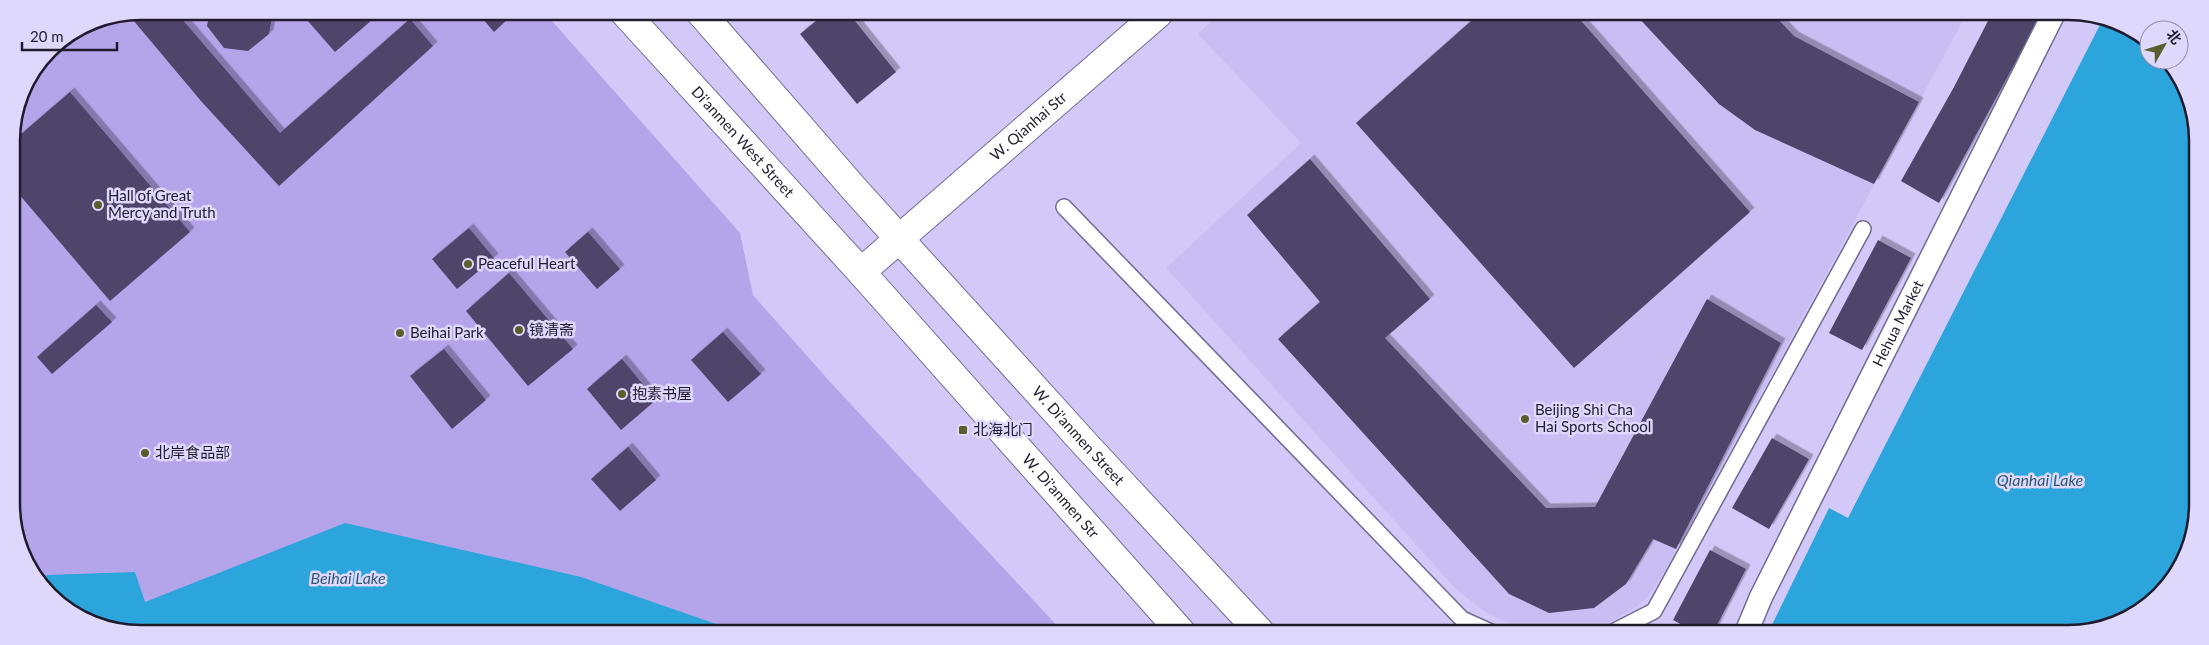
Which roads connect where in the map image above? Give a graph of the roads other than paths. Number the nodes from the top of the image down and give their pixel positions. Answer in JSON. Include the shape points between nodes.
{"nodes":[{"id":1,"x":631,"y":20,"type":"edge"},
{"id":2,"x":707,"y":20,"type":"edge"},
{"id":3,"x":1151,"y":20,"type":"edge"},
{"id":4,"x":2051,"y":20,"type":"edge"},
{"id":5,"x":1064,"y":207,"type":"dead end"},
{"id":6,"x":1863,"y":229,"type":"dead end"},
{"id":7,"x":899,"y":238,"type":"junction"},
{"id":8,"x":861,"y":272,"type":"junction"},
{"id":9,"x":1176,"y":625,"type":"edge"},
{"id":10,"x":1253,"y":625,"type":"edge"},
{"id":11,"x":1475,"y":625,"type":"edge"},
{"id":12,"x":1625,"y":625,"type":"edge"},
{"id":13,"x":1749,"y":625,"type":"edge"}],
"edges":[{"from":1,"to":8,"type":"main road","name":"Di'anmen West Street"},
{"from":2,"to":7,"type":"main road"},
{"from":3,"to":7,"type":"main road","name":"W. Qianhai Str"},
{"from":4,"to":13,"type":"street","name":"Hehua Market"},
{"from":5,"to":11,"type":"lane","via":[[1462,619]]},
{"from":6,"to":12,"type":"lane","via":[[1654,611]]},
{"from":7,"to":8,"type":"main road","name":"W. Qianhai Str"},
{"from":7,"to":10,"type":"main road","name":"W. Di'anmen Street"},
{"from":8,"to":9,"type":"main road","name":"W. Di'anmen Str"}]}
